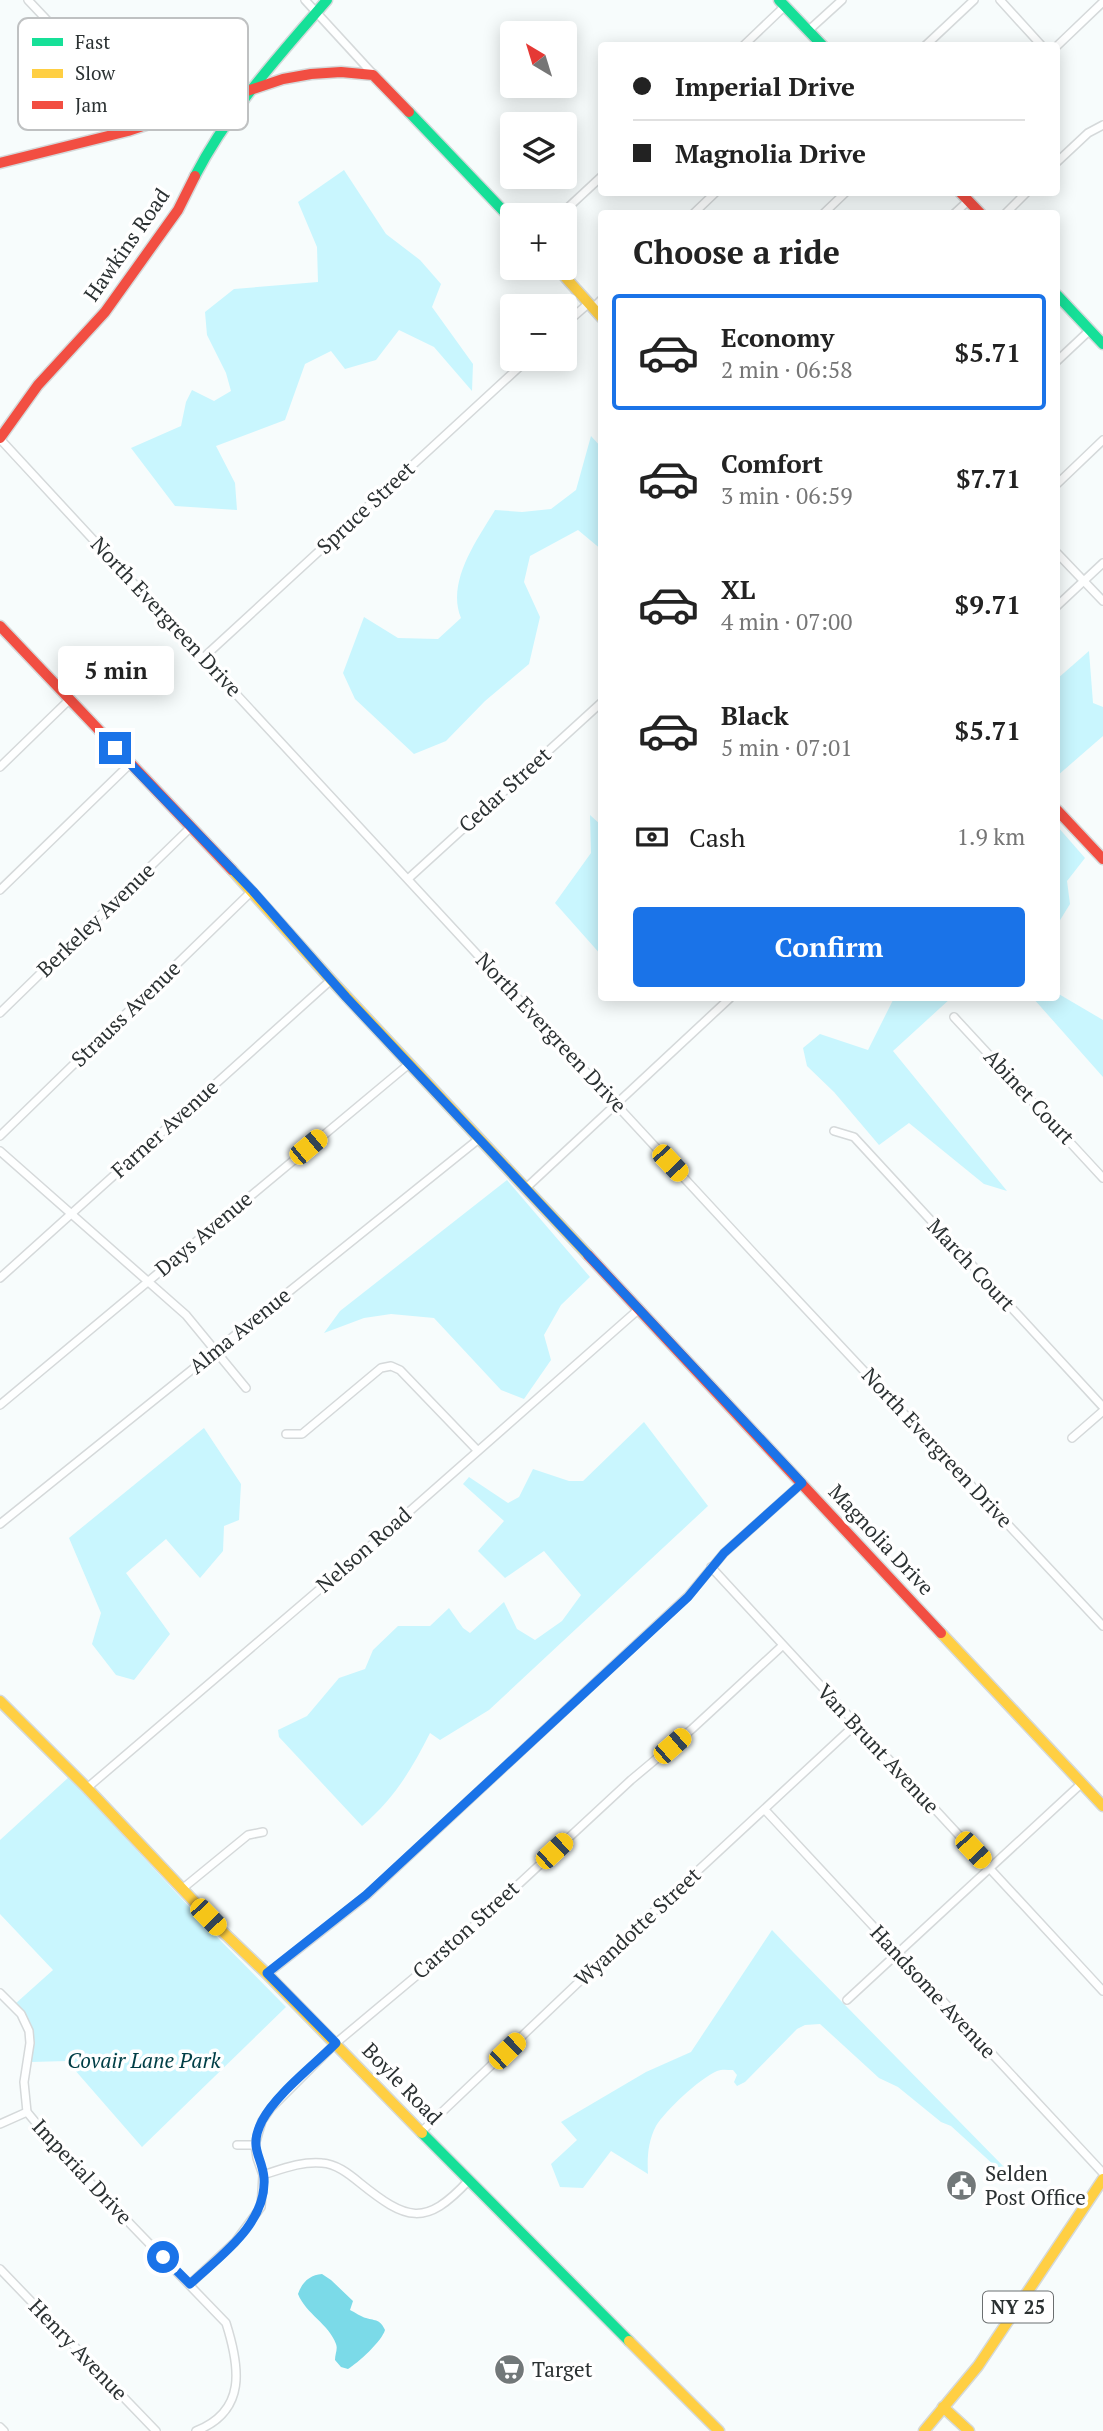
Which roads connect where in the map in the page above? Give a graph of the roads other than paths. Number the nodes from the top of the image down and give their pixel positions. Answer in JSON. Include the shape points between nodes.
{"nodes":[{"id":1,"x":28,"y":0,"type":"edge"},
{"id":2,"x":305,"y":0,"type":"edge"},
{"id":3,"x":327,"y":0,"type":"edge"},
{"id":4,"x":842,"y":0,"type":"edge"},
{"id":5,"x":974,"y":0,"type":"edge"},
{"id":6,"x":1000,"y":0,"type":"edge"},
{"id":7,"x":1103,"y":2,"type":"edge"},
{"id":8,"x":782,"y":3,"type":"edge"},
{"id":9,"x":315,"y":11,"type":"junction"},
{"id":10,"x":45,"y":18,"type":"edge"},
{"id":11,"x":809,"y":30,"type":"junction"},
{"id":12,"x":747,"y":42,"type":"edge"},
{"id":13,"x":820,"y":42,"type":"edge"},
{"id":14,"x":929,"y":42,"type":"edge"},
{"id":15,"x":1038,"y":42,"type":"edge"},
{"id":16,"x":1060,"y":42,"type":"edge"},
{"id":17,"x":373,"y":75,"type":"junction"},
{"id":18,"x":253,"y":86,"type":"junction"},
{"id":19,"x":248,"y":88,"type":"edge"},
{"id":20,"x":248,"y":93,"type":"edge"},
{"id":21,"x":1103,"y":125,"type":"edge"},
{"id":22,"x":131,"y":130,"type":"edge"},
{"id":23,"x":223,"y":130,"type":"edge"},
{"id":24,"x":1060,"y":159,"type":"edge"},
{"id":25,"x":0,"y":163,"type":"edge"},
{"id":26,"x":598,"y":180,"type":"edge"},
{"id":27,"x":712,"y":196,"type":"edge"},
{"id":28,"x":842,"y":196,"type":"edge"},
{"id":29,"x":1023,"y":196,"type":"edge"},
{"id":30,"x":964,"y":197,"type":"edge"},
{"id":31,"x":572,"y":203,"type":"edge"},
{"id":32,"x":500,"y":207,"type":"edge"},
{"id":33,"x":697,"y":210,"type":"edge"},
{"id":34,"x":827,"y":210,"type":"edge"},
{"id":35,"x":977,"y":210,"type":"edge"},
{"id":36,"x":1009,"y":210,"type":"edge"},
{"id":37,"x":568,"y":280,"type":"edge"},
{"id":38,"x":1060,"y":298,"type":"edge"},
{"id":39,"x":598,"y":301,"type":"edge"},
{"id":40,"x":591,"y":305,"type":"junction"},
{"id":41,"x":598,"y":313,"type":"edge"},
{"id":42,"x":577,"y":315,"type":"edge"},
{"id":43,"x":1090,"y":330,"type":"junction"},
{"id":44,"x":1103,"y":344,"type":"edge"},
{"id":45,"x":1060,"y":358,"type":"edge"},
{"id":46,"x":515,"y":371,"type":"edge"},
{"id":47,"x":0,"y":439,"type":"edge"},
{"id":48,"x":1103,"y":440,"type":"edge"},
{"id":49,"x":1060,"y":481,"type":"edge"},
{"id":50,"x":1060,"y":556,"type":"edge"},
{"id":51,"x":1103,"y":563,"type":"edge"},
{"id":52,"x":1084,"y":581,"type":"junction"},
{"id":53,"x":1103,"y":601,"type":"edge"},
{"id":54,"x":1060,"y":604,"type":"edge"},
{"id":55,"x":2,"y":634,"type":"edge"},
{"id":56,"x":204,"y":657,"type":"junction"},
{"id":57,"x":69,"y":700,"type":"junction"},
{"id":58,"x":598,"y":706,"type":"edge"},
{"id":59,"x":130,"y":764,"type":"junction"},
{"id":60,"x":0,"y":767,"type":"edge"},
{"id":61,"x":1060,"y":813,"type":"edge"},
{"id":62,"x":191,"y":827,"type":"junction"},
{"id":63,"x":1103,"y":859,"type":"edge"},
{"id":64,"x":409,"y":878,"type":"junction"},
{"id":65,"x":0,"y":890,"type":"edge"},
{"id":66,"x":253,"y":891,"type":"junction"},
{"id":67,"x":331,"y":980,"type":"junction"},
{"id":68,"x":727,"y":1001,"type":"edge"},
{"id":69,"x":0,"y":1013,"type":"edge"},
{"id":70,"x":954,"y":1017,"type":"dead end"},
{"id":71,"x":409,"y":1064,"type":"junction"},
{"id":72,"x":615,"y":1104,"type":"junction"},
{"id":73,"x":834,"y":1131,"type":"dead end"},
{"id":74,"x":0,"y":1136,"type":"edge"},
{"id":75,"x":480,"y":1138,"type":"junction"},
{"id":76,"x":0,"y":1151,"type":"edge"},
{"id":77,"x":1103,"y":1178,"type":"edge"},
{"id":78,"x":526,"y":1188,"type":"junction"},
{"id":79,"x":73,"y":1213,"type":"junction"},
{"id":80,"x":0,"y":1278,"type":"edge"},
{"id":81,"x":148,"y":1281,"type":"junction"},
{"id":82,"x":639,"y":1309,"type":"junction"},
{"id":83,"x":215,"y":1352,"type":"junction"},
{"id":84,"x":246,"y":1388,"type":"dead end"},
{"id":85,"x":0,"y":1405,"type":"edge"},
{"id":86,"x":1103,"y":1409,"type":"edge"},
{"id":87,"x":286,"y":1434,"type":"dead end"},
{"id":88,"x":1072,"y":1438,"type":"dead end"},
{"id":89,"x":477,"y":1450,"type":"junction"},
{"id":90,"x":802,"y":1483,"type":"junction"},
{"id":91,"x":0,"y":1524,"type":"edge"},
{"id":92,"x":711,"y":1567,"type":"junction"},
{"id":93,"x":1103,"y":1626,"type":"edge"},
{"id":94,"x":782,"y":1646,"type":"junction"},
{"id":95,"x":0,"y":1701,"type":"edge"},
{"id":96,"x":856,"y":1724,"type":"junction"},
{"id":97,"x":1082,"y":1783,"type":"junction"},
{"id":98,"x":87,"y":1788,"type":"junction"},
{"id":99,"x":1103,"y":1806,"type":"edge"},
{"id":100,"x":765,"y":1810,"type":"junction"},
{"id":101,"x":263,"y":1832,"type":"dead end"},
{"id":102,"x":990,"y":1868,"type":"junction"},
{"id":103,"x":181,"y":1889,"type":"junction"},
{"id":104,"x":897,"y":1953,"type":"junction"},
{"id":105,"x":267,"y":1973,"type":"junction"},
{"id":106,"x":1103,"y":1992,"type":"edge"},
{"id":107,"x":0,"y":1993,"type":"edge"},
{"id":108,"x":847,"y":2000,"type":"dead end"},
{"id":109,"x":336,"y":2043,"type":"junction"},
{"id":110,"x":27,"y":2112,"type":"junction"},
{"id":111,"x":0,"y":2124,"type":"edge"},
{"id":112,"x":421,"y":2132,"type":"junction"},
{"id":113,"x":237,"y":2145,"type":"dead end"},
{"id":114,"x":255,"y":2145,"type":"junction"},
{"id":115,"x":1103,"y":2173,"type":"edge"},
{"id":116,"x":264,"y":2175,"type":"junction"},
{"id":117,"x":1103,"y":2179,"type":"edge"},
{"id":118,"x":469,"y":2180,"type":"junction"},
{"id":119,"x":0,"y":2269,"type":"edge"},
{"id":120,"x":190,"y":2284,"type":"junction"},
{"id":121,"x":943,"y":2407,"type":"junction"},
{"id":122,"x":0,"y":2427,"type":"edge"},
{"id":123,"x":4,"y":2431,"type":"edge"},
{"id":124,"x":156,"y":2431,"type":"edge"},
{"id":125,"x":196,"y":2431,"type":"edge"},
{"id":126,"x":719,"y":2431,"type":"edge"},
{"id":127,"x":924,"y":2431,"type":"edge"},
{"id":128,"x":969,"y":2431,"type":"edge"}],
"edges":[{"from":1,"to":10,"type":"street"},
{"from":2,"to":9,"type":"street"},
{"from":3,"to":9,"type":"street","name":"Hawkins Road"},
{"from":4,"to":11,"type":"street"},
{"from":5,"to":14,"type":"street"},
{"from":6,"to":15,"type":"street"},
{"from":7,"to":16,"type":"street"},
{"from":8,"to":11,"type":"street"},
{"from":8,"to":12,"type":"street"},
{"from":9,"to":17,"type":"street"},
{"from":9,"to":18,"type":"street","name":"Hawkins Road"},
{"from":11,"to":13,"type":"street"},
{"from":17,"to":18,"type":"street","via":[[316,72]]},
{"from":17,"to":32,"type":"street"},
{"from":18,"to":19,"type":"street"},
{"from":18,"to":20,"type":"street","name":"Hawkins Road"},
{"from":21,"to":24,"type":"street"},
{"from":22,"to":25,"type":"street"},
{"from":23,"to":47,"type":"street","name":"Hawkins Road","via":[[145,258],[105,312],[38,385]]},
{"from":26,"to":31,"type":"street"},
{"from":27,"to":33,"type":"street"},
{"from":28,"to":34,"type":"street"},
{"from":29,"to":36,"type":"street"},
{"from":30,"to":35,"type":"street"},
{"from":37,"to":40,"type":"street"},
{"from":38,"to":43,"type":"street"},
{"from":39,"to":40,"type":"street"},
{"from":40,"to":41,"type":"street"},
{"from":40,"to":42,"type":"street"},
{"from":43,"to":44,"type":"street"},
{"from":43,"to":45,"type":"street"},
{"from":46,"to":56,"type":"street","name":"Spruce Street"},
{"from":47,"to":56,"type":"street","name":"North Evergreen Drive"},
{"from":48,"to":49,"type":"street"},
{"from":50,"to":52,"type":"street"},
{"from":51,"to":52,"type":"street"},
{"from":52,"to":53,"type":"street"},
{"from":52,"to":54,"type":"street"},
{"from":55,"to":57,"type":"street","name":"Magnolia Drive"},
{"from":56,"to":64,"type":"street","name":"North Evergreen Drive"},
{"from":57,"to":59,"type":"street","name":"Magnolia Drive"},
{"from":57,"to":60,"type":"street"},
{"from":58,"to":64,"type":"street","name":"Cedar Street"},
{"from":59,"to":62,"type":"street","name":"Magnolia Drive"},
{"from":59,"to":65,"type":"street"},
{"from":61,"to":63,"type":"street"},
{"from":62,"to":66,"type":"street","name":"Magnolia Drive"},
{"from":62,"to":69,"type":"street","name":"Berkeley Avenue"},
{"from":64,"to":72,"type":"street","name":"North Evergreen Drive"},
{"from":66,"to":67,"type":"street","name":"Magnolia Drive"},
{"from":66,"to":74,"type":"street","name":"Strauss Avenue"},
{"from":67,"to":71,"type":"street","name":"Magnolia Drive"},
{"from":67,"to":79,"type":"street","name":"Farner Avenue"},
{"from":68,"to":72,"type":"street"},
{"from":70,"to":77,"type":"street","name":"Abinet Court"},
{"from":71,"to":75,"type":"street","name":"Magnolia Drive"},
{"from":71,"to":81,"type":"street","name":"Days Avenue"},
{"from":72,"to":78,"type":"street"},
{"from":72,"to":93,"type":"street","name":"North Evergreen Drive"},
{"from":73,"to":86,"type":"street","name":"March Court","via":[[854,1137]]},
{"from":75,"to":78,"type":"street","name":"Magnolia Drive"},
{"from":75,"to":83,"type":"street","name":"Alma Avenue"},
{"from":76,"to":79,"type":"street"},
{"from":78,"to":82,"type":"street","name":"Magnolia Drive"},
{"from":79,"to":80,"type":"street","name":"Farner Avenue"},
{"from":79,"to":81,"type":"street"},
{"from":81,"to":83,"type":"street","via":[[186,1315]]},
{"from":81,"to":85,"type":"street","name":"Days Avenue"},
{"from":82,"to":89,"type":"street","name":"Nelson Road"},
{"from":82,"to":90,"type":"street","name":"Magnolia Drive"},
{"from":83,"to":84,"type":"street"},
{"from":83,"to":91,"type":"street","name":"Alma Avenue"},
{"from":86,"to":88,"type":"street"},
{"from":87,"to":89,"type":"street","via":[[302,1434],[382,1368],[391,1366]]},
{"from":89,"to":98,"type":"street","name":"Nelson Road"},
{"from":90,"to":92,"type":"street"},
{"from":90,"to":97,"type":"street","name":"Magnolia Drive"},
{"from":92,"to":94,"type":"street","name":"Van Brunt Avenue"},
{"from":92,"to":105,"type":"street","via":[[688,1597],[366,1895]]},
{"from":94,"to":96,"type":"street","name":"Van Brunt Avenue"},
{"from":94,"to":109,"type":"street","name":"Carston Street","via":[[452,1947]]},
{"from":95,"to":98,"type":"street","name":"Boyle Road"},
{"from":96,"to":100,"type":"street","name":"Wyandotte Street"},
{"from":96,"to":102,"type":"street","name":"Van Brunt Avenue"},
{"from":97,"to":99,"type":"street","name":"Magnolia Drive"},
{"from":97,"to":102,"type":"street"},
{"from":98,"to":103,"type":"street","name":"Boyle Road"},
{"from":100,"to":104,"type":"street","name":"Handsome Avenue"},
{"from":100,"to":112,"type":"street","name":"Wyandotte Street"},
{"from":101,"to":103,"type":"street","via":[[248,1835]]},
{"from":102,"to":104,"type":"street"},
{"from":102,"to":106,"type":"street","name":"Van Brunt Avenue"},
{"from":103,"to":105,"type":"street","name":"Boyle Road"},
{"from":104,"to":108,"type":"street"},
{"from":104,"to":115,"type":"street","name":"Handsome Avenue"},
{"from":105,"to":109,"type":"street","name":"Boyle Road"},
{"from":107,"to":110,"type":"street","name":"Imperial Drive","via":[[21,2014],[29,2031],[24,2082]]},
{"from":109,"to":112,"type":"street","name":"Boyle Road"},
{"from":109,"to":114,"type":"street","name":"Carston Street","via":[[271,2108]]},
{"from":110,"to":111,"type":"street"},
{"from":110,"to":120,"type":"street","name":"Imperial Drive"},
{"from":112,"to":118,"type":"street","name":"Boyle Road"},
{"from":113,"to":114,"type":"street"},
{"from":114,"to":116,"type":"street"},
{"from":116,"to":118,"type":"street","via":[[290,2166],[323,2163],[345,2172],[399,2211],[412,2214],[446,2203]]},
{"from":116,"to":120,"type":"street","via":[[264,2196],[256,2217]]},
{"from":117,"to":121,"type":"street","number":"NY 25","via":[[980,2363]]},
{"from":118,"to":126,"type":"street","name":"Boyle Road"},
{"from":119,"to":124,"type":"street","name":"Henry Avenue"},
{"from":120,"to":125,"type":"street","name":"Imperial Drive","via":[[226,2323],[235,2379],[230,2406]]},
{"from":121,"to":127,"type":"street","number":"NY 25"},
{"from":121,"to":128,"type":"street"},
{"from":122,"to":123,"type":"street"}]}
